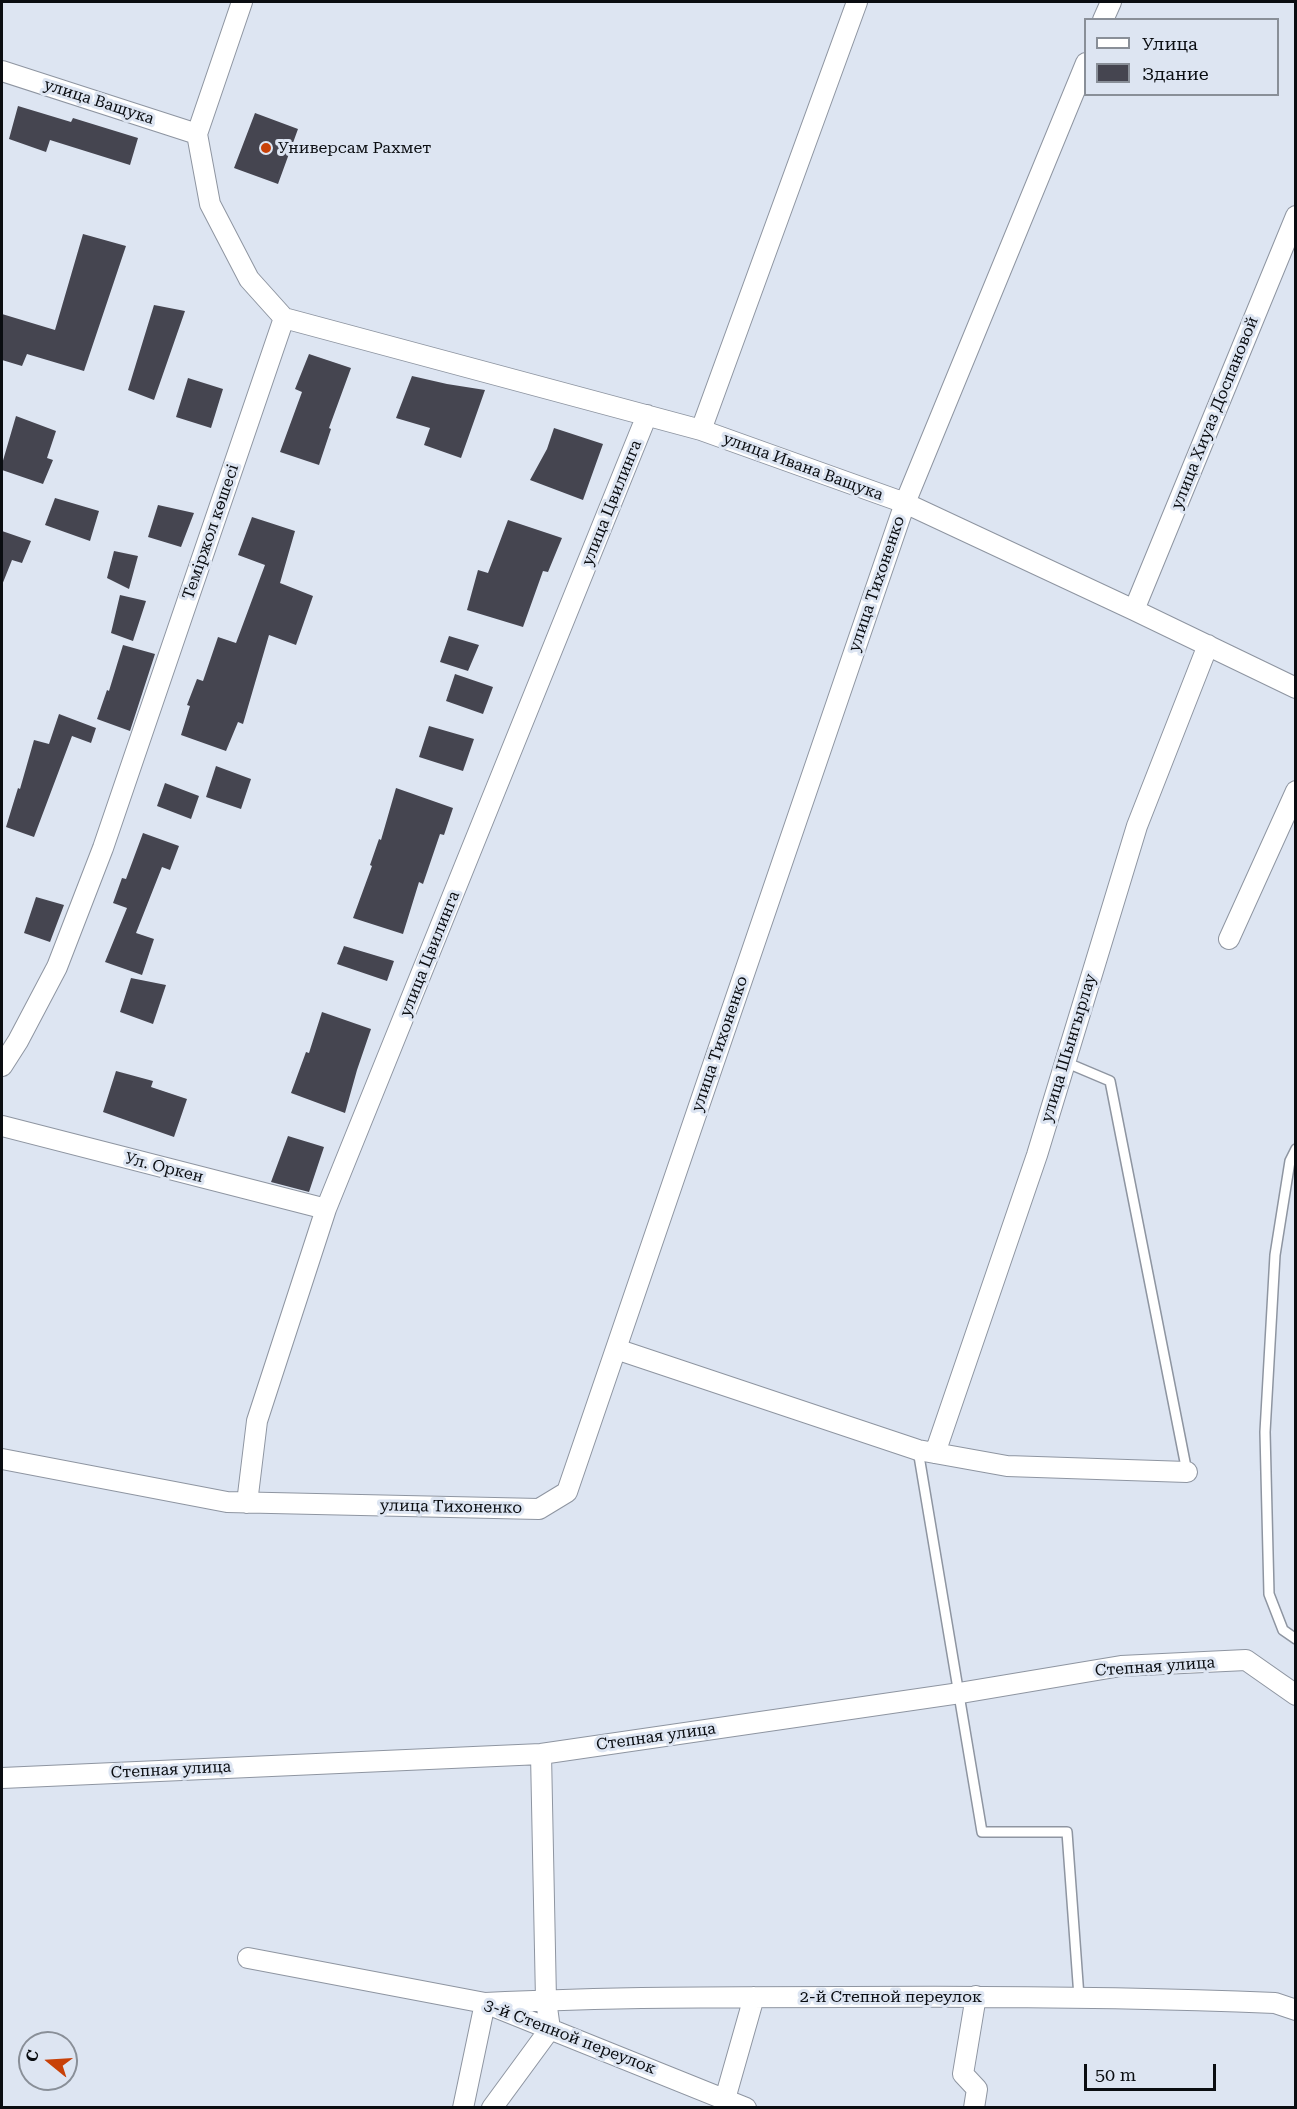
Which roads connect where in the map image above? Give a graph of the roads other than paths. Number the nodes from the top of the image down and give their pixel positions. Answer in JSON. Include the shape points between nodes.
{"nodes":[{"id":1,"x":242,"y":2,"type":"edge"},
{"id":2,"x":857,"y":2,"type":"edge"},
{"id":3,"x":1111,"y":2,"type":"edge"},
{"id":4,"x":1104,"y":18,"type":"edge"},
{"id":5,"x":1084,"y":68,"type":"edge"},
{"id":6,"x":2,"y":70,"type":"edge"},
{"id":7,"x":197,"y":134,"type":"junction"},
{"id":8,"x":1296,"y":216,"type":"edge"},
{"id":9,"x":284,"y":318,"type":"junction"},
{"id":10,"x":648,"y":415,"type":"junction"},
{"id":11,"x":701,"y":430,"type":"junction"},
{"id":12,"x":905,"y":503,"type":"junction"},
{"id":13,"x":1134,"y":610,"type":"junction"},
{"id":14,"x":1208,"y":645,"type":"junction"},
{"id":15,"x":1296,"y":688,"type":"edge"},
{"id":16,"x":1296,"y":791,"type":"edge"},
{"id":17,"x":1229,"y":939,"type":"dead end"},
{"id":18,"x":1065,"y":1062,"type":"junction"},
{"id":19,"x":2,"y":1066,"type":"edge"},
{"id":20,"x":2,"y":1126,"type":"edge"},
{"id":21,"x":1296,"y":1149,"type":"edge"},
{"id":22,"x":326,"y":1209,"type":"junction"},
{"id":23,"x":616,"y":1349,"type":"junction"},
{"id":24,"x":926,"y":1452,"type":"junction"},
{"id":25,"x":2,"y":1460,"type":"edge"},
{"id":26,"x":1187,"y":1472,"type":"joint"},
{"id":27,"x":247,"y":1503,"type":"junction"},
{"id":28,"x":1296,"y":1639,"type":"edge"},
{"id":29,"x":960,"y":1693,"type":"junction"},
{"id":30,"x":1296,"y":1695,"type":"edge"},
{"id":31,"x":541,"y":1754,"type":"junction"},
{"id":32,"x":2,"y":1778,"type":"edge"},
{"id":33,"x":248,"y":1958,"type":"dead end"},
{"id":34,"x":976,"y":1996,"type":"junction"},
{"id":35,"x":754,"y":1997,"type":"junction"},
{"id":36,"x":1080,"y":1997,"type":"junction"},
{"id":37,"x":546,"y":2000,"type":"junction"},
{"id":38,"x":485,"y":2003,"type":"junction"},
{"id":39,"x":1296,"y":2010,"type":"edge"},
{"id":40,"x":550,"y":2029,"type":"junction"},
{"id":41,"x":725,"y":2099,"type":"junction"},
{"id":42,"x":463,"y":2108,"type":"edge"},
{"id":43,"x":492,"y":2108,"type":"edge"},
{"id":44,"x":746,"y":2108,"type":"edge"},
{"id":45,"x":974,"y":2108,"type":"edge"}],
"edges":[{"from":1,"to":7,"type":"street"},
{"from":2,"to":11,"type":"street"},
{"from":3,"to":4,"type":"street"},
{"from":5,"to":12,"type":"street","name":"улица Тихоненко"},
{"from":6,"to":7,"type":"street","name":"улица Ващука"},
{"from":7,"to":9,"type":"street","via":[[210,204],[249,279]]},
{"from":8,"to":13,"type":"street","name":"улица Хиуаз Доспановой"},
{"from":9,"to":10,"type":"street","name":"улица Ивана Ващука"},
{"from":9,"to":19,"type":"street","name":"Теміржол көшесі","via":[[103,848],[57,967]]},
{"from":10,"to":11,"type":"street","name":"улица Ивана Ващука"},
{"from":10,"to":22,"type":"street","name":"улица Цвилинга"},
{"from":11,"to":12,"type":"street","name":"улица Ивана Ващука"},
{"from":12,"to":13,"type":"street","name":"улица Ивана Ващука"},
{"from":12,"to":23,"type":"street","name":"улица Тихоненко"},
{"from":13,"to":14,"type":"street","name":"улица Ивана Ващука"},
{"from":14,"to":15,"type":"street","name":"улица Ивана Ващука"},
{"from":14,"to":18,"type":"street","name":"улица Шынгырлау","via":[[1137,826]]},
{"from":16,"to":17,"type":"street"},
{"from":18,"to":24,"type":"street","name":"улица Шынгырлау","via":[[1037,1155]]},
{"from":18,"to":26,"type":"lane","via":[[1110,1081]]},
{"from":20,"to":22,"type":"street","name":"Ул. Оркен"},
{"from":21,"to":28,"type":"lane","via":[[1290,1161],[1275,1255],[1265,1432],[1269,1594],[1283,1630]]},
{"from":22,"to":27,"type":"street","name":"улица Цвилинга","via":[[257,1421]]},
{"from":23,"to":24,"type":"street"},
{"from":23,"to":27,"type":"street","name":"улица Тихоненко","via":[[567,1491],[539,1509]]},
{"from":24,"to":26,"type":"street","via":[[1007,1466]]},
{"from":24,"to":29,"type":"lane"},
{"from":25,"to":27,"type":"street","name":"улица Тихоненко"},
{"from":29,"to":30,"type":"street","name":"Степная улица","via":[[1121,1666],[1246,1660]]},
{"from":29,"to":31,"type":"street","name":"Степная улица"},
{"from":29,"to":36,"type":"lane","via":[[982,1832],[1067,1832]]},
{"from":31,"to":32,"type":"street","name":"Степная улица"},
{"from":31,"to":37,"type":"street"},
{"from":33,"to":38,"type":"street","name":"3-й Степной переулок"},
{"from":34,"to":35,"type":"street","name":"2-й Степной переулок"},
{"from":34,"to":36,"type":"street","name":"2-й Степной переулок"},
{"from":34,"to":45,"type":"street","via":[[963,2074],[977,2089]]},
{"from":35,"to":37,"type":"street","name":"2-й Степной переулок"},
{"from":35,"to":41,"type":"street"},
{"from":36,"to":39,"type":"street","name":"2-й Степной переулок","via":[[1275,2003]]},
{"from":37,"to":38,"type":"street","name":"2-й Степной переулок"},
{"from":37,"to":40,"type":"street"},
{"from":38,"to":40,"type":"street","name":"3-й Степной переулок"},
{"from":38,"to":42,"type":"street"},
{"from":40,"to":41,"type":"street","name":"3-й Степной переулок"},
{"from":40,"to":43,"type":"street"},
{"from":41,"to":44,"type":"street","name":"3-й Степной переулок"}]}
